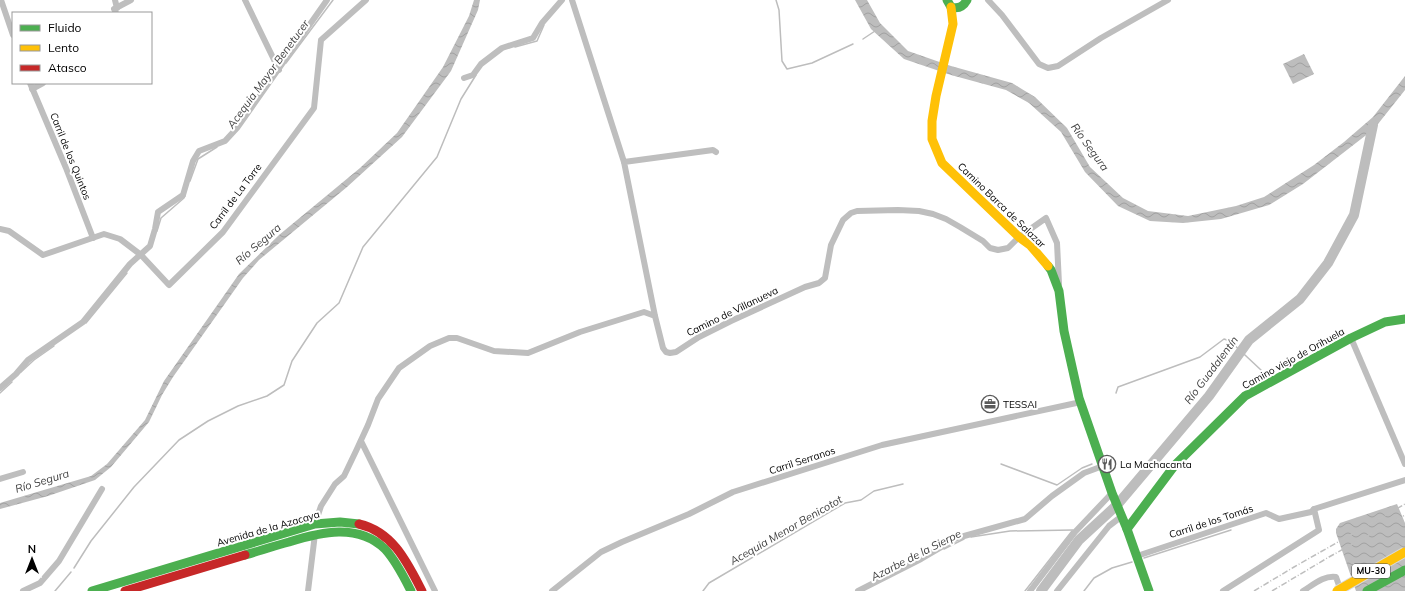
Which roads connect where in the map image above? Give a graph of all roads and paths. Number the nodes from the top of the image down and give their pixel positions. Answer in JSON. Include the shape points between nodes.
{"nodes":[{"id":1,"x":0,"y":0,"type":"edge"},
{"id":2,"x":114,"y":0,"type":"edge"},
{"id":3,"x":131,"y":0,"type":"edge"},
{"id":4,"x":245,"y":0,"type":"edge"},
{"id":5,"x":327,"y":0,"type":"edge"},
{"id":6,"x":366,"y":0,"type":"edge"},
{"id":7,"x":562,"y":0,"type":"edge"},
{"id":8,"x":572,"y":0,"type":"edge"},
{"id":9,"x":967,"y":0,"type":"edge"},
{"id":10,"x":988,"y":0,"type":"edge"},
{"id":11,"x":1168,"y":0,"type":"edge"},
{"id":12,"x":358,"y":2,"type":"edge"},
{"id":13,"x":949,"y":3,"type":"edge"},
{"id":14,"x":961,"y":8,"type":"junction"},
{"id":15,"x":117,"y":10,"type":"edge"},
{"id":16,"x":953,"y":24,"type":"junction"},
{"id":17,"x":12,"y":32,"type":"edge"},
{"id":18,"x":279,"y":70,"type":"junction"},
{"id":19,"x":464,"y":78,"type":"dead end"},
{"id":20,"x":31,"y":86,"type":"edge"},
{"id":21,"x":716,"y":152,"type":"dead end"},
{"id":22,"x":624,"y":162,"type":"junction"},
{"id":23,"x":0,"y":229,"type":"edge"},
{"id":24,"x":1019,"y":237,"type":"junction"},
{"id":25,"x":93,"y":238,"type":"junction"},
{"id":26,"x":141,"y":254,"type":"junction"},
{"id":27,"x":1059,"y":290,"type":"junction"},
{"id":28,"x":655,"y":316,"type":"junction"},
{"id":29,"x":1405,"y":319,"type":"edge"},
{"id":30,"x":1351,"y":338,"type":"junction"},
{"id":31,"x":0,"y":388,"type":"edge"},
{"id":32,"x":1081,"y":402,"type":"junction"},
{"id":33,"x":361,"y":441,"type":"junction"},
{"id":34,"x":1405,"y":464,"type":"edge"},
{"id":35,"x":1103,"y":466,"type":"junction"},
{"id":36,"x":23,"y":472,"type":"dead end"},
{"id":37,"x":0,"y":479,"type":"edge"},
{"id":38,"x":1405,"y":480,"type":"edge"},
{"id":39,"x":102,"y":489,"type":"dead end"},
{"id":40,"x":1112,"y":493,"type":"junction"},
{"id":41,"x":1314,"y":509,"type":"junction"},
{"id":42,"x":1122,"y":516,"type":"junction"},
{"id":43,"x":315,"y":524,"type":"junction"},
{"id":44,"x":1127,"y":528,"type":"junction"},
{"id":45,"x":315,"y":534,"type":"junction"},
{"id":46,"x":1405,"y":552,"type":"edge"},
{"id":47,"x":1137,"y":556,"type":"junction"},
{"id":48,"x":1405,"y":570,"type":"edge"},
{"id":49,"x":23,"y":591,"type":"edge"},
{"id":50,"x":92,"y":591,"type":"edge"},
{"id":51,"x":125,"y":591,"type":"edge"},
{"id":52,"x":308,"y":591,"type":"edge"},
{"id":53,"x":411,"y":591,"type":"edge"},
{"id":54,"x":422,"y":591,"type":"edge"},
{"id":55,"x":436,"y":591,"type":"edge"},
{"id":56,"x":552,"y":591,"type":"edge"},
{"id":57,"x":858,"y":591,"type":"edge"},
{"id":58,"x":1030,"y":591,"type":"edge"},
{"id":59,"x":1057,"y":591,"type":"edge"},
{"id":60,"x":1149,"y":591,"type":"edge"},
{"id":61,"x":1223,"y":591,"type":"edge"},
{"id":62,"x":1304,"y":591,"type":"edge"},
{"id":63,"x":1337,"y":591,"type":"edge"},
{"id":64,"x":1341,"y":591,"type":"edge"},
{"id":65,"x":1367,"y":591,"type":"edge"}],
"edges":[{"from":1,"to":17,"type":"street"},
{"from":2,"to":15,"type":"street"},
{"from":3,"to":15,"type":"street"},
{"from":4,"to":18,"type":"street"},
{"from":5,"to":18,"type":"street"},
{"from":6,"to":12,"type":"street"},
{"from":7,"to":19,"type":"street","via":[[533,38],[502,48],[481,64],[473,75]]},
{"from":8,"to":22,"type":"street"},
{"from":9,"to":14,"type":"main road","name":"Camino Barca de Salazar"},
{"from":10,"to":11,"type":"street","via":[[1002,14],[1039,64],[1048,68],[1058,66]]},
{"from":12,"to":26,"type":"street","name":"Carril de La Torre","via":[[321,40],[314,108],[223,232],[169,285]]},
{"from":13,"to":14,"type":"main road","via":[[954,8]]},
{"from":13,"to":16,"type":"main road","name":"Camino Barca de Salazar"},
{"from":14,"to":16,"type":"main road","name":"Camino Barca de Salazar"},
{"from":16,"to":24,"type":"main road","name":"Camino Barca de Salazar","via":[[936,96],[932,139],[942,163]]},
{"from":18,"to":26,"type":"street","via":[[225,141],[199,151],[193,161],[183,196],[158,212],[150,246]]},
{"from":20,"to":25,"type":"street","name":"Carril de los Quintos"},
{"from":21,"to":22,"type":"street","via":[[714,150]]},
{"from":22,"to":28,"type":"street"},
{"from":23,"to":25,"type":"street","name":"Carril de La Torre","via":[[9,231],[43,255]]},
{"from":24,"to":27,"type":"main road","name":"Camino Barca de Salazar","via":[[1030,245],[1051,270]]},
{"from":24,"to":27,"type":"street","via":[[1046,218],[1057,243]]},
{"from":24,"to":28,"type":"street","name":"Camino de Villanueva","via":[[1008,248],[998,250],[990,248],[960,227],[933,214],[898,210],[851,213],[843,220],[831,245],[825,278],[819,283],[724,324],[676,352],[666,352],[663,348]]},
{"from":25,"to":26,"type":"street","name":"Carril de La Torre","via":[[104,234],[120,239]]},
{"from":26,"to":31,"type":"street","via":[[82,322],[28,360]]},
{"from":27,"to":32,"type":"main road","name":"Camino Barca de Salazar","via":[[1064,331]]},
{"from":28,"to":33,"type":"street","via":[[644,312],[580,332],[528,353],[494,351],[457,338],[449,338],[430,346],[399,368],[378,399]]},
{"from":29,"to":30,"type":"main road","name":"Camino viejo de Orihuela","via":[[1386,322]]},
{"from":30,"to":34,"type":"street"},
{"from":30,"to":44,"type":"main road","name":"Camino viejo de Orihuela","via":[[1245,396],[1175,465]]},
{"from":32,"to":35,"type":"main road","name":"Camino Barca de Salazar"},
{"from":32,"to":56,"type":"street","name":"Carril Serranos","via":[[882,444],[733,492],[601,552]]},
{"from":33,"to":43,"type":"street","via":[[344,476],[321,506]]},
{"from":33,"to":55,"type":"street"},
{"from":35,"to":40,"type":"main road","name":"Camino Barca de Salazar"},
{"from":35,"to":57,"type":"street","via":[[1084,473],[1025,519],[957,538]]},
{"from":36,"to":37,"type":"street"},
{"from":38,"to":41,"type":"street","name":"Carril de los Tomás"},
{"from":39,"to":49,"type":"street","via":[[59,561],[40,583]]},
{"from":40,"to":42,"type":"main road","name":"Camino Barca de Salazar"},
{"from":40,"to":58,"type":"street","via":[[1075,532]]},
{"from":41,"to":47,"type":"street","name":"Carril de los Tomás","via":[[1311,512],[1279,519],[1266,513]]},
{"from":41,"to":61,"type":"street","via":[[1319,530]]},
{"from":42,"to":44,"type":"main road","name":"Camino Barca de Salazar"},
{"from":42,"to":59,"type":"street","via":[[1109,526]]},
{"from":43,"to":50,"type":"main road","name":"Avenida de la Azacaya"},
{"from":43,"to":54,"type":"main road","name":"Avenida de la Azacaya","via":[[351,522],[375,529],[386,536],[403,554]]},
{"from":44,"to":47,"type":"main road","name":"Camino Barca de Salazar"},
{"from":45,"to":51,"type":"main road","name":"Avenida de la Azacaya"},
{"from":45,"to":52,"type":"street"},
{"from":45,"to":53,"type":"main road","name":"Avenida de la Azacaya","via":[[339,530],[370,538],[394,560]]},
{"from":46,"to":63,"type":"main road","number":"MU-30","bridge":true},
{"from":47,"to":60,"type":"main road","name":"Camino Barca de Salazar"},
{"from":48,"to":65,"type":"main road","number":"MU-30"},
{"from":62,"to":64,"type":"street","via":[[1332,576],[1336,577]]}]}
